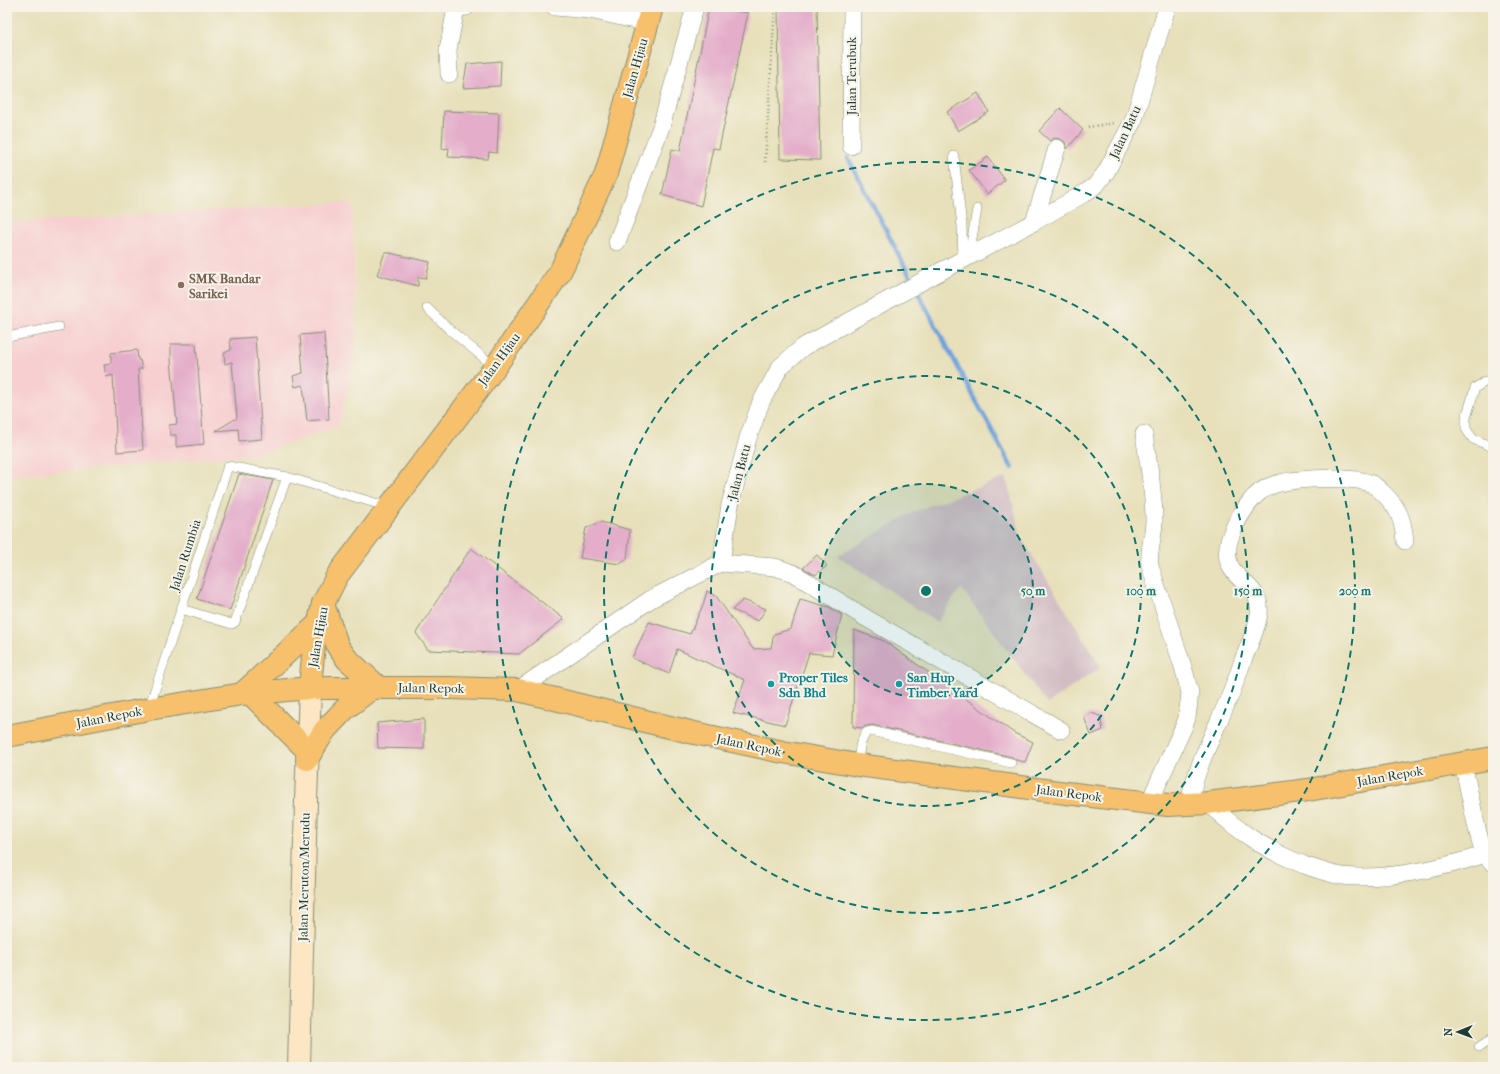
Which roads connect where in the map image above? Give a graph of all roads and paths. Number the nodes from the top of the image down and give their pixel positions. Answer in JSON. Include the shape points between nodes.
{"nodes":[{"id":1,"x":457,"y":7,"type":"edge"},
{"id":2,"x":555,"y":7,"type":"edge"},
{"id":3,"x":695,"y":7,"type":"edge"},
{"id":4,"x":775,"y":7,"type":"edge"},
{"id":5,"x":852,"y":7,"type":"edge"},
{"id":6,"x":1167,"y":7,"type":"edge"},
{"id":7,"x":650,"y":15,"type":"edge"},
{"id":8,"x":449,"y":74,"type":"dead end"},
{"id":9,"x":1134,"y":119,"type":"junction"},
{"id":10,"x":1088,"y":127,"type":"dead end"},
{"id":11,"x":851,"y":146,"type":"dead end"},
{"id":12,"x":1057,"y":148,"type":"dead end"},
{"id":13,"x":954,"y":156,"type":"dead end"},
{"id":14,"x":765,"y":162,"type":"dead end"},
{"id":15,"x":977,"y":209,"type":"dead end"},
{"id":16,"x":1034,"y":222,"type":"junction"},
{"id":17,"x":616,"y":242,"type":"dead end"},
{"id":18,"x":966,"y":258,"type":"junction"},
{"id":19,"x":427,"y":308,"type":"dead end"},
{"id":20,"x":60,"y":327,"type":"dead end"},
{"id":21,"x":7,"y":337,"type":"edge"},
{"id":22,"x":495,"y":367,"type":"junction"},
{"id":23,"x":1493,"y":380,"type":"edge"},
{"id":24,"x":1144,"y":434,"type":"dead end"},
{"id":25,"x":1493,"y":447,"type":"edge"},
{"id":26,"x":287,"y":477,"type":"junction"},
{"id":27,"x":388,"y":507,"type":"junction"},
{"id":28,"x":1405,"y":541,"type":"dead end"},
{"id":29,"x":721,"y":563,"type":"junction"},
{"id":30,"x":181,"y":609,"type":"junction"},
{"id":31,"x":321,"y":613,"type":"junction"},
{"id":32,"x":310,"y":688,"type":"junction"},
{"id":33,"x":376,"y":688,"type":"junction"},
{"id":34,"x":518,"y":690,"type":"junction"},
{"id":35,"x":246,"y":694,"type":"junction"},
{"id":36,"x":149,"y":709,"type":"junction"},
{"id":37,"x":1061,"y":730,"type":"dead end"},
{"id":38,"x":7,"y":736,"type":"edge"},
{"id":39,"x":307,"y":755,"type":"junction"},
{"id":40,"x":1493,"y":758,"type":"edge"},
{"id":41,"x":1011,"y":763,"type":"dead end"},
{"id":42,"x":1463,"y":763,"type":"junction"},
{"id":43,"x":858,"y":765,"type":"junction"},
{"id":44,"x":1149,"y":803,"type":"junction"},
{"id":45,"x":1198,"y":803,"type":"junction"},
{"id":46,"x":1490,"y":856,"type":"edge"},
{"id":47,"x":1493,"y":1038,"type":"edge"},
{"id":48,"x":1479,"y":1047,"type":"dead end"},
{"id":49,"x":299,"y":1067,"type":"edge"}],
"edges":[{"from":1,"to":8,"type":"street","via":[[448,50]]},
{"from":2,"to":7,"type":"street"},
{"from":3,"to":17,"type":"street","via":[[661,127]]},
{"from":4,"to":14,"type":"path"},
{"from":5,"to":11,"type":"street","name":"Jalan Terubuk"},
{"from":6,"to":9,"type":"street","name":"Jalan Batu"},
{"from":7,"to":22,"type":"main road","name":"Jalan Hijau","via":[[606,174],[560,272]]},
{"from":9,"to":10,"type":"path"},
{"from":9,"to":16,"type":"street","name":"Jalan Batu","via":[[1106,172],[1096,185]]},
{"from":12,"to":16,"type":"street"},
{"from":13,"to":18,"type":"lane"},
{"from":15,"to":18,"type":"lane"},
{"from":16,"to":18,"type":"street","name":"Jalan Batu"},
{"from":18,"to":29,"type":"street","name":"Jalan Batu","via":[[803,347],[780,367],[761,402],[748,438],[730,505]]},
{"from":19,"to":22,"type":"lane"},
{"from":20,"to":21,"type":"lane"},
{"from":22,"to":27,"type":"main road","name":"Jalan Hijau"},
{"from":23,"to":25,"type":"lane","via":[[1475,388],[1466,418],[1466,429],[1473,439]]},
{"from":24,"to":44,"type":"street","via":[[1154,522],[1150,566],[1190,693],[1187,718]]},
{"from":26,"to":27,"type":"lane"},
{"from":26,"to":30,"type":"lane","name":"Jalan Rumbia","via":[[228,466]]},
{"from":26,"to":30,"type":"lane","via":[[235,622],[232,624]]},
{"from":27,"to":31,"type":"main road","name":"Jalan Hijau","via":[[337,576]]},
{"from":28,"to":45,"type":"street","via":[[1398,510],[1373,484],[1359,479],[1327,478],[1273,485],[1260,492],[1250,502],[1233,530],[1228,556],[1232,569],[1254,592],[1259,603],[1259,615],[1227,703],[1192,787]]},
{"from":29,"to":34,"type":"street","via":[[652,599]]},
{"from":29,"to":37,"type":"street","via":[[775,567],[792,573]]},
{"from":30,"to":36,"type":"lane","name":"Jalan Rumbia"},
{"from":31,"to":32,"type":"main road","name":"Jalan Hijau","via":[[314,644]]},
{"from":31,"to":33,"type":"main road","via":[[338,647]]},
{"from":31,"to":35,"type":"main road"},
{"from":32,"to":33,"type":"main road","name":"Jalan Repok"},
{"from":32,"to":35,"type":"main road","name":"Jalan Repok"},
{"from":32,"to":39,"type":"main road","name":"Jalan Meruton/Merudu"},
{"from":33,"to":34,"type":"main road","name":"Jalan Repok"},
{"from":33,"to":39,"type":"main road","via":[[346,708]]},
{"from":34,"to":43,"type":"main road","name":"Jalan Repok","via":[[710,737]]},
{"from":35,"to":36,"type":"main road","name":"Jalan Repok"},
{"from":35,"to":39,"type":"main road"},
{"from":36,"to":38,"type":"main road","name":"Jalan Repok"},
{"from":39,"to":49,"type":"main road","name":"Jalan Meruton/Merudu"},
{"from":40,"to":42,"type":"main road","name":"Jalan Repok"},
{"from":41,"to":43,"type":"lane","via":[[867,732],[863,736]]},
{"from":42,"to":45,"type":"main road","name":"Jalan Repok","via":[[1308,790]]},
{"from":42,"to":46,"type":"street","via":[[1477,829]]},
{"from":43,"to":44,"type":"main road","name":"Jalan Repok"},
{"from":44,"to":45,"type":"main road","name":"Jalan Repok"},
{"from":45,"to":46,"type":"street","via":[[1258,844],[1281,856],[1340,876],[1408,873]]},
{"from":47,"to":48,"type":"lane"}]}
